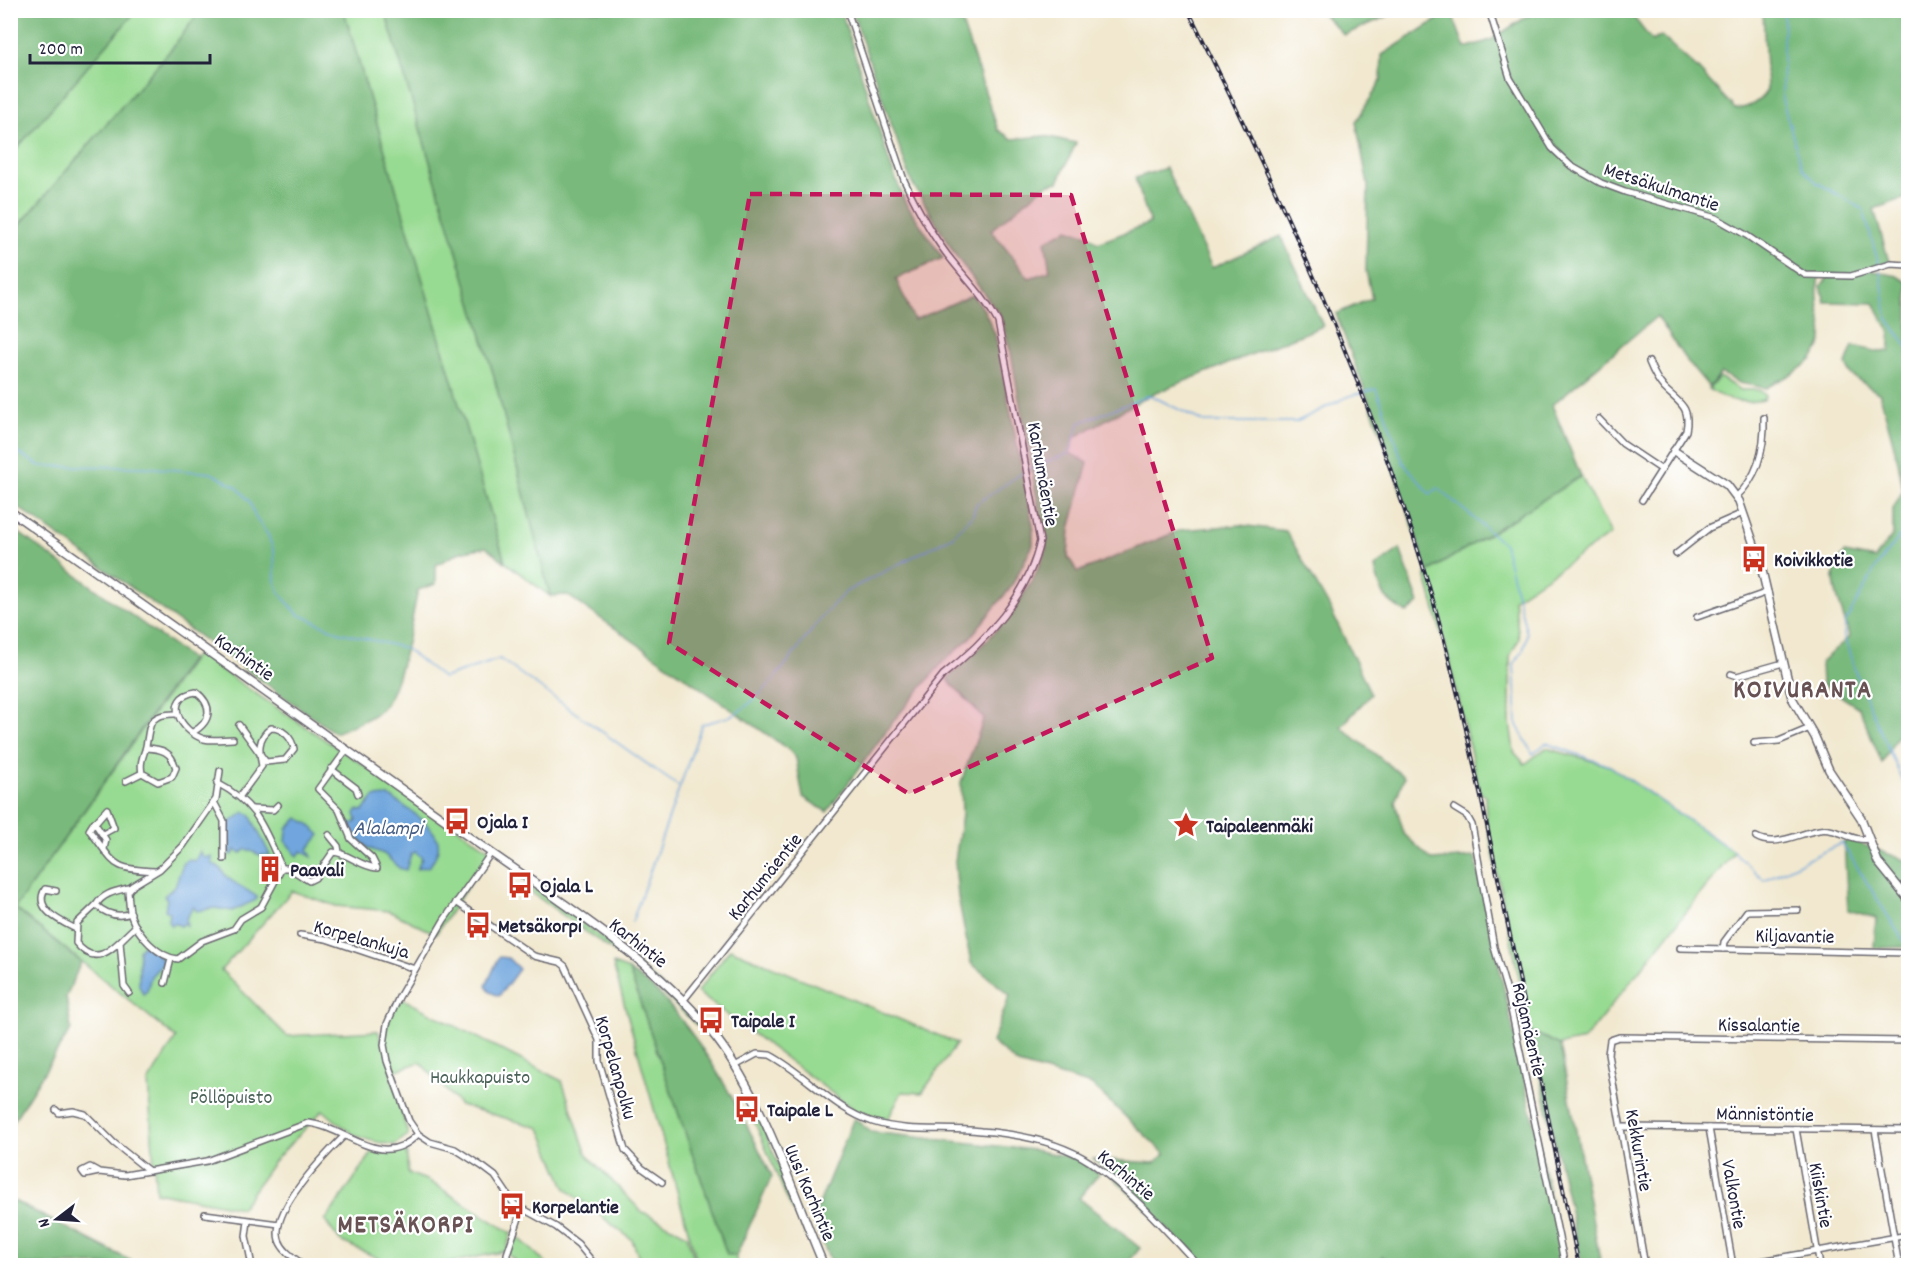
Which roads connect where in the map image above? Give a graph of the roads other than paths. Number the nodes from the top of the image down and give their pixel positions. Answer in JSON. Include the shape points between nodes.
{"nodes":[{"id":1,"x":847,"y":10,"type":"edge"},
{"id":2,"x":1489,"y":10,"type":"edge"},
{"id":3,"x":1908,"y":265,"type":"edge"},
{"id":4,"x":1649,"y":362,"type":"dead end"},
{"id":5,"x":1764,"y":418,"type":"dead end"},
{"id":6,"x":1599,"y":419,"type":"dead end"},
{"id":7,"x":1674,"y":452,"type":"junction"},
{"id":8,"x":1662,"y":470,"type":"junction"},
{"id":9,"x":1736,"y":496,"type":"junction"},
{"id":10,"x":1642,"y":500,"type":"dead end"},
{"id":11,"x":10,"y":511,"type":"edge"},
{"id":12,"x":1743,"y":513,"type":"junction"},
{"id":13,"x":1676,"y":554,"type":"dead end"},
{"id":14,"x":1768,"y":592,"type":"junction"},
{"id":15,"x":1697,"y":617,"type":"dead end"},
{"id":16,"x":1783,"y":663,"type":"junction"},
{"id":17,"x":1731,"y":674,"type":"dead end"},
{"id":18,"x":177,"y":714,"type":"junction"},
{"id":19,"x":239,"y":725,"type":"dead end"},
{"id":20,"x":1810,"y":728,"type":"junction"},
{"id":21,"x":194,"y":732,"type":"junction"},
{"id":22,"x":233,"y":738,"type":"dead end"},
{"id":23,"x":1754,"y":743,"type":"dead end"},
{"id":24,"x":146,"y":748,"type":"junction"},
{"id":25,"x":347,"y":749,"type":"junction"},
{"id":26,"x":259,"y":754,"type":"junction"},
{"id":27,"x":331,"y":769,"type":"junction"},
{"id":28,"x":220,"y":771,"type":"dead end"},
{"id":29,"x":142,"y":773,"type":"junction"},
{"id":30,"x":126,"y":781,"type":"dead end"},
{"id":31,"x":217,"y":783,"type":"junction"},
{"id":32,"x":358,"y":794,"type":"dead end"},
{"id":33,"x":240,"y":796,"type":"junction"},
{"id":34,"x":214,"y":801,"type":"junction"},
{"id":35,"x":278,"y":805,"type":"dead end"},
{"id":36,"x":1454,"y":808,"type":"dead end"},
{"id":37,"x":252,"y":809,"type":"junction"},
{"id":38,"x":94,"y":823,"type":"junction"},
{"id":39,"x":103,"y":834,"type":"junction"},
{"id":40,"x":329,"y":835,"type":"dead end"},
{"id":41,"x":1756,"y":837,"type":"dead end"},
{"id":42,"x":1869,"y":839,"type":"junction"},
{"id":43,"x":104,"y":849,"type":"junction"},
{"id":44,"x":339,"y":852,"type":"junction"},
{"id":45,"x":491,"y":853,"type":"junction"},
{"id":46,"x":224,"y":859,"type":"dead end"},
{"id":47,"x":282,"y":868,"type":"junction"},
{"id":48,"x":157,"y":871,"type":"junction"},
{"id":49,"x":132,"y":887,"type":"junction"},
{"id":50,"x":56,"y":891,"type":"dead end"},
{"id":51,"x":1908,"y":899,"type":"edge"},
{"id":52,"x":456,"y":902,"type":"junction"},
{"id":53,"x":96,"y":905,"type":"junction"},
{"id":54,"x":1798,"y":910,"type":"dead end"},
{"id":55,"x":130,"y":913,"type":"junction"},
{"id":56,"x":136,"y":926,"type":"junction"},
{"id":57,"x":76,"y":929,"type":"junction"},
{"id":58,"x":300,"y":936,"type":"dead end"},
{"id":59,"x":120,"y":942,"type":"junction"},
{"id":60,"x":1680,"y":948,"type":"dead end"},
{"id":61,"x":1724,"y":949,"type":"junction"},
{"id":62,"x":1908,"y":953,"type":"edge"},
{"id":63,"x":171,"y":959,"type":"junction"},
{"id":64,"x":415,"y":969,"type":"junction"},
{"id":65,"x":165,"y":982,"type":"dead end"},
{"id":66,"x":129,"y":993,"type":"dead end"},
{"id":67,"x":683,"y":1001,"type":"junction"},
{"id":68,"x":1610,"y":1040,"type":"joint"},
{"id":69,"x":1908,"y":1041,"type":"edge"},
{"id":70,"x":735,"y":1066,"type":"junction"},
{"id":71,"x":56,"y":1110,"type":"dead end"},
{"id":72,"x":1621,"y":1127,"type":"junction"},
{"id":73,"x":1708,"y":1128,"type":"junction"},
{"id":74,"x":1796,"y":1129,"type":"junction"},
{"id":75,"x":1875,"y":1130,"type":"junction"},
{"id":76,"x":1908,"y":1130,"type":"edge"},
{"id":77,"x":418,"y":1134,"type":"junction"},
{"id":78,"x":344,"y":1136,"type":"junction"},
{"id":79,"x":139,"y":1164,"type":"junction"},
{"id":80,"x":152,"y":1171,"type":"junction"},
{"id":81,"x":99,"y":1172,"type":"dead end"},
{"id":82,"x":138,"y":1173,"type":"junction"},
{"id":83,"x":662,"y":1182,"type":"dead end"},
{"id":84,"x":522,"y":1209,"type":"junction"},
{"id":85,"x":205,"y":1214,"type":"dead end"},
{"id":86,"x":248,"y":1221,"type":"junction"},
{"id":87,"x":279,"y":1224,"type":"junction"},
{"id":88,"x":1908,"y":1235,"type":"edge"},
{"id":89,"x":1894,"y":1237,"type":"junction"},
{"id":90,"x":1817,"y":1250,"type":"junction"},
{"id":91,"x":252,"y":1266,"type":"edge"},
{"id":92,"x":305,"y":1266,"type":"edge"},
{"id":93,"x":507,"y":1266,"type":"edge"},
{"id":94,"x":596,"y":1266,"type":"edge"},
{"id":95,"x":824,"y":1266,"type":"edge"},
{"id":96,"x":1199,"y":1266,"type":"edge"},
{"id":97,"x":1565,"y":1266,"type":"edge"},
{"id":98,"x":1645,"y":1266,"type":"edge"},
{"id":99,"x":1732,"y":1266,"type":"edge"},
{"id":100,"x":1820,"y":1266,"type":"edge"},
{"id":101,"x":1899,"y":1266,"type":"edge"}],
"edges":[{"from":1,"to":67,"type":"street","name":"Karhumäentie","via":[[914,200],[951,260],[988,302],[998,322],[1040,541],[1030,573],[989,633],[943,675]]},
{"from":2,"to":3,"type":"street","name":"Metsäkulmantie","via":[[1510,78],[1552,148],[1571,166],[1625,192],[1716,218],[1805,275],[1851,276],[1884,266]]},
{"from":4,"to":7,"type":"street","via":[[1656,378],[1687,411],[1686,431]]},
{"from":5,"to":9,"type":"street","via":[[1757,469]]},
{"from":6,"to":8,"type":"street","via":[[1629,449]]},
{"from":7,"to":8,"type":"street"},
{"from":7,"to":9,"type":"street","via":[[1727,485]]},
{"from":8,"to":10,"type":"street"},
{"from":9,"to":12,"type":"street"},
{"from":11,"to":25,"type":"street","name":"Karhintie"},
{"from":12,"to":13,"type":"street","via":[[1709,528]]},
{"from":12,"to":14,"type":"street"},
{"from":14,"to":15,"type":"street"},
{"from":14,"to":16,"type":"street"},
{"from":16,"to":17,"type":"street","via":[[1737,676]]},
{"from":16,"to":20,"type":"street","via":[[1792,698]]},
{"from":18,"to":21,"type":"street"},
{"from":18,"to":21,"type":"street","via":[[180,699],[188,693],[196,692],[207,700],[205,723]]},
{"from":18,"to":24,"type":"street","via":[[160,716],[150,724]]},
{"from":19,"to":26,"type":"street"},
{"from":20,"to":23,"type":"street","via":[[1779,741]]},
{"from":20,"to":42,"type":"street"},
{"from":21,"to":22,"type":"street","via":[[204,739]]},
{"from":24,"to":29,"type":"street","via":[[141,756]]},
{"from":24,"to":29,"type":"street","via":[[173,756],[176,768],[172,777],[158,782]]},
{"from":25,"to":27,"type":"street"},
{"from":25,"to":45,"type":"street","name":"Karhintie"},
{"from":26,"to":26,"type":"street","via":[[263,733],[271,728],[282,730],[293,741],[294,749],[285,760],[266,762]]},
{"from":26,"to":33,"type":"street","via":[[262,766]]},
{"from":27,"to":32,"type":"street","via":[[356,788]]},
{"from":27,"to":44,"type":"street","via":[[318,789],[339,810],[351,839],[377,868],[366,867]]},
{"from":28,"to":31,"type":"street"},
{"from":29,"to":30,"type":"street"},
{"from":31,"to":33,"type":"street"},
{"from":31,"to":34,"type":"street"},
{"from":33,"to":37,"type":"street"},
{"from":34,"to":46,"type":"street","via":[[224,821]]},
{"from":34,"to":48,"type":"street","via":[[183,846]]},
{"from":35,"to":37,"type":"street","via":[[273,810]]},
{"from":36,"to":97,"type":"street","name":"Rajamäentie","via":[[1467,816],[1472,825],[1494,946],[1509,998]]},
{"from":37,"to":47,"type":"street"},
{"from":38,"to":39,"type":"street"},
{"from":38,"to":39,"type":"street","via":[[107,810],[114,828]]},
{"from":38,"to":43,"type":"street","via":[[89,830]]},
{"from":39,"to":43,"type":"street","via":[[107,844]]},
{"from":40,"to":44,"type":"street"},
{"from":41,"to":42,"type":"street","via":[[1773,842],[1821,830]]},
{"from":42,"to":51,"type":"street","via":[[1878,862]]},
{"from":43,"to":48,"type":"street","via":[[107,858],[125,868]]},
{"from":44,"to":47,"type":"street","via":[[333,852],[315,878],[309,880]]},
{"from":45,"to":52,"type":"street"},
{"from":45,"to":67,"type":"street","name":"Karhintie","via":[[620,946]]},
{"from":47,"to":63,"type":"street","via":[[261,907],[241,919],[234,929],[202,941],[178,959]]},
{"from":48,"to":49,"type":"street"},
{"from":49,"to":53,"type":"street","via":[[107,893]]},
{"from":49,"to":55,"type":"street","via":[[128,892]]},
{"from":50,"to":57,"type":"street","via":[[45,889],[41,903]]},
{"from":52,"to":64,"type":"street"},
{"from":52,"to":83,"type":"street","name":"Korpelanpolku","via":[[534,956],[565,966],[598,1040],[599,1061],[625,1150]]},
{"from":53,"to":55,"type":"street","via":[[110,914]]},
{"from":53,"to":57,"type":"street","via":[[77,923]]},
{"from":54,"to":61,"type":"street","via":[[1747,912],[1724,942]]},
{"from":55,"to":56,"type":"street"},
{"from":56,"to":59,"type":"street"},
{"from":56,"to":63,"type":"street","via":[[146,940]]},
{"from":57,"to":59,"type":"street","via":[[76,944],[85,954],[106,953]]},
{"from":58,"to":64,"type":"street","name":"Korpelankuja","via":[[334,941]]},
{"from":59,"to":66,"type":"street","via":[[124,986]]},
{"from":60,"to":61,"type":"street","name":"Kiljavantie"},
{"from":61,"to":62,"type":"street","name":"Kiljavantie"},
{"from":63,"to":65,"type":"street"},
{"from":64,"to":77,"type":"street","via":[[387,1024],[384,1046],[400,1099]]},
{"from":67,"to":70,"type":"street","name":"Karhintie"},
{"from":68,"to":69,"type":"street","name":"Kissalantie","via":[[1619,1037]]},
{"from":68,"to":72,"type":"street","name":"Kekkurintie","via":[[1608,1054]]},
{"from":70,"to":95,"type":"street","name":"Uusi Karhintie"},
{"from":70,"to":96,"type":"street","name":"Karhintie","via":[[757,1054],[770,1055],[852,1113],[885,1125],[980,1130],[1054,1145],[1089,1162],[1144,1209]]},
{"from":71,"to":79,"type":"street","via":[[85,1114]]},
{"from":72,"to":73,"type":"street","name":"Männistöntie"},
{"from":72,"to":98,"type":"street","name":"Kekkurintie"},
{"from":73,"to":74,"type":"street","name":"Männistöntie"},
{"from":73,"to":99,"type":"street","name":"Valkontie"},
{"from":74,"to":75,"type":"street","name":"Männistöntie"},
{"from":74,"to":90,"type":"street","name":"Kiiskintie"},
{"from":75,"to":76,"type":"street","name":"Männistöntie"},
{"from":75,"to":89,"type":"street"},
{"from":77,"to":78,"type":"street","via":[[394,1150]]},
{"from":77,"to":84,"type":"street","via":[[430,1143],[455,1149],[483,1167]]},
{"from":78,"to":80,"type":"street","via":[[323,1125],[298,1125],[215,1158]]},
{"from":78,"to":87,"type":"street","via":[[305,1178]]},
{"from":79,"to":80,"type":"street"},
{"from":79,"to":82,"type":"street"},
{"from":80,"to":82,"type":"street"},
{"from":81,"to":82,"type":"street"},
{"from":84,"to":93,"type":"street","via":[[507,1254]]},
{"from":84,"to":94,"type":"street","via":[[556,1227],[578,1244]]},
{"from":85,"to":86,"type":"street"},
{"from":86,"to":87,"type":"street"},
{"from":86,"to":91,"type":"street","via":[[246,1236]]},
{"from":87,"to":92,"type":"street","via":[[283,1248]]},
{"from":88,"to":89,"type":"street"},
{"from":89,"to":90,"type":"street"},
{"from":89,"to":101,"type":"street"},
{"from":90,"to":99,"type":"street"},
{"from":90,"to":100,"type":"street","name":"Kiiskintie"}]}
